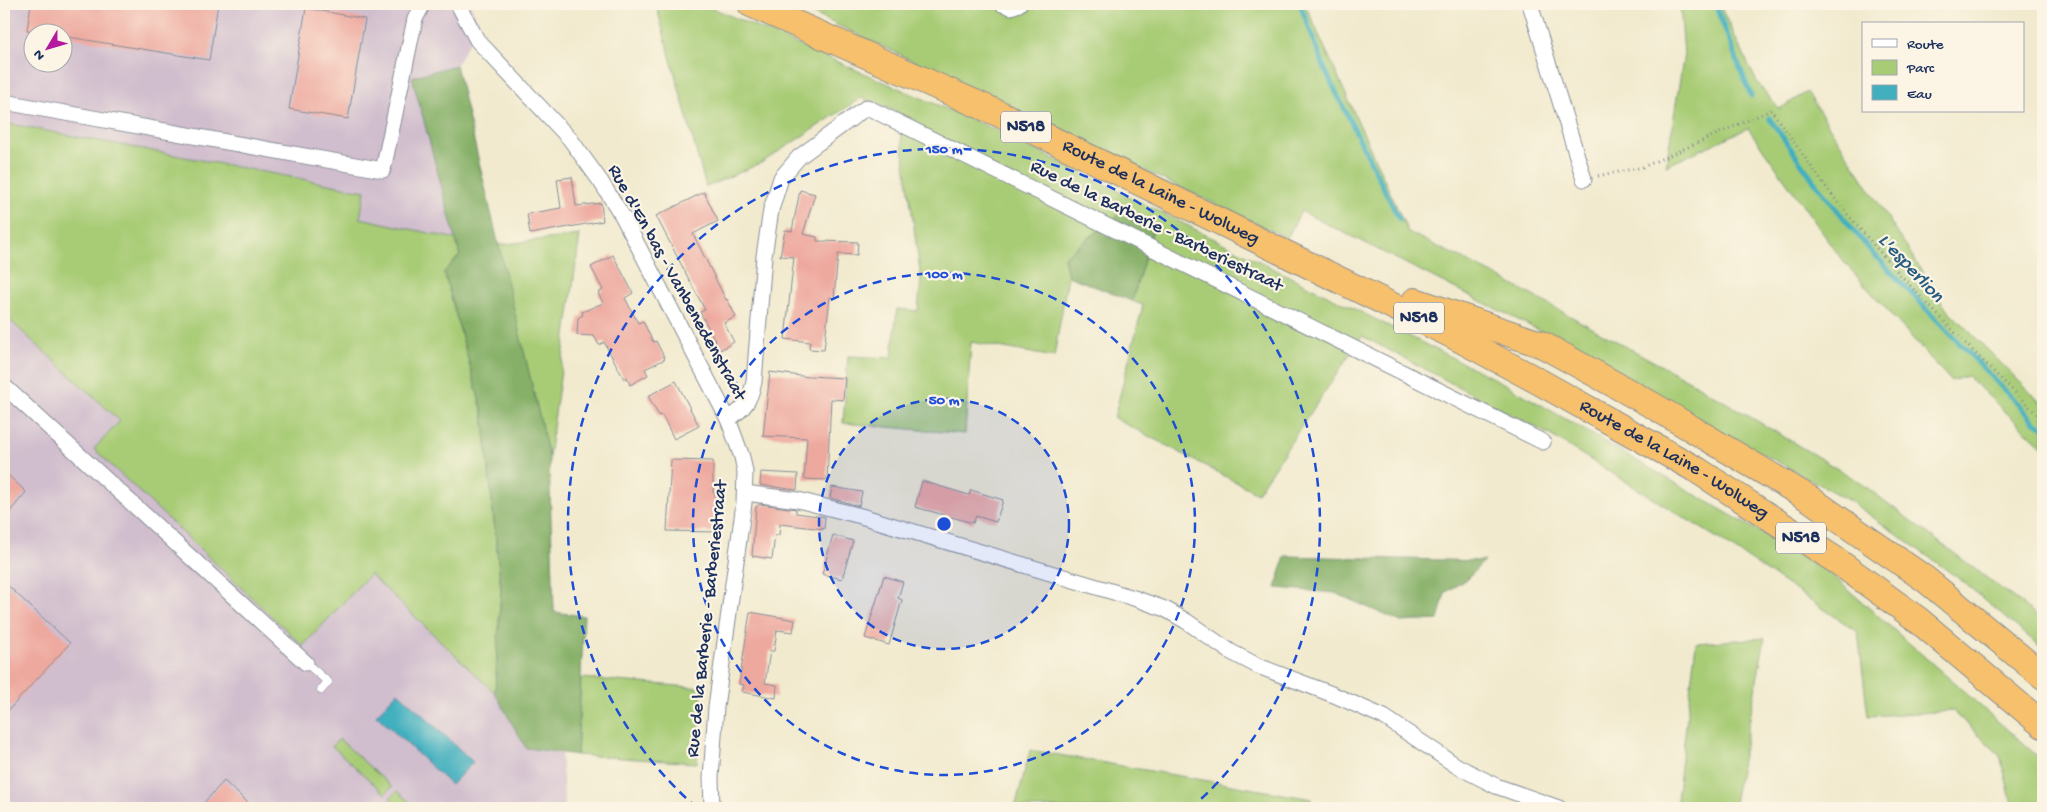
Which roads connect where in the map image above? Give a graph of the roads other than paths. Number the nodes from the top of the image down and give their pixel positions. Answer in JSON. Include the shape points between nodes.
{"nodes":[{"id":1,"x":423,"y":4,"type":"edge"},
{"id":2,"x":458,"y":4,"type":"edge"},
{"id":3,"x":751,"y":4,"type":"edge"},
{"id":4,"x":1002,"y":4,"type":"edge"},
{"id":5,"x":1019,"y":4,"type":"edge"},
{"id":6,"x":1531,"y":4,"type":"edge"},
{"id":7,"x":4,"y":102,"type":"edge"},
{"id":8,"x":1584,"y":179,"type":"road end"},
{"id":9,"x":1297,"y":260,"type":"junction"},
{"id":10,"x":4,"y":386,"type":"edge"},
{"id":11,"x":728,"y":419,"type":"junction"},
{"id":12,"x":1543,"y":442,"type":"dead end"},
{"id":13,"x":745,"y":493,"type":"junction"},
{"id":14,"x":306,"y":663,"type":"joint"},
{"id":15,"x":2043,"y":676,"type":"edge"},
{"id":16,"x":321,"y":690,"type":"dead end"},
{"id":17,"x":2043,"y":725,"type":"edge"},
{"id":18,"x":712,"y":808,"type":"edge"},
{"id":19,"x":1559,"y":808,"type":"edge"}],
"edges":[{"from":1,"to":7,"type":"street","via":[[415,19],[383,170]]},
{"from":2,"to":11,"type":"street","name":"Rue d'En bas - Vanbenedenstraat","via":[[477,40],[570,139],[601,182]]},
{"from":3,"to":9,"type":"highway","name":"Route de la Laine - Wolweg","number":"N518","via":[[1002,115]]},
{"from":4,"to":5,"type":"street","via":[[1011,7]]},
{"from":6,"to":8,"type":"street"},
{"from":9,"to":15,"type":"highway","name":"Route de la Laine - Wolweg","number":"N518","via":[[1543,345],[1652,405],[1810,499],[1925,579]]},
{"from":9,"to":17,"type":"highway","name":"Route de la Laine - Wolweg","number":"N518","via":[[1454,336],[1697,470],[1837,561],[1917,619]]},
{"from":10,"to":14,"type":"street"},
{"from":11,"to":12,"type":"street","name":"Rue de la Barberie - Barberiestraat","via":[[744,408],[754,382],[764,256],[780,178],[799,157],[867,107]]},
{"from":11,"to":13,"type":"street","name":"Rue de la Barberie - Barberiestraat","via":[[742,457]]},
{"from":13,"to":18,"type":"street","name":"Rue de la Barberie - Barberiestraat","via":[[716,707]]},
{"from":13,"to":19,"type":"street","via":[[798,500],[861,516],[1165,609],[1258,666],[1384,717],[1457,766],[1496,786]]},
{"from":14,"to":16,"type":"lane","via":[[328,682]]}]}
